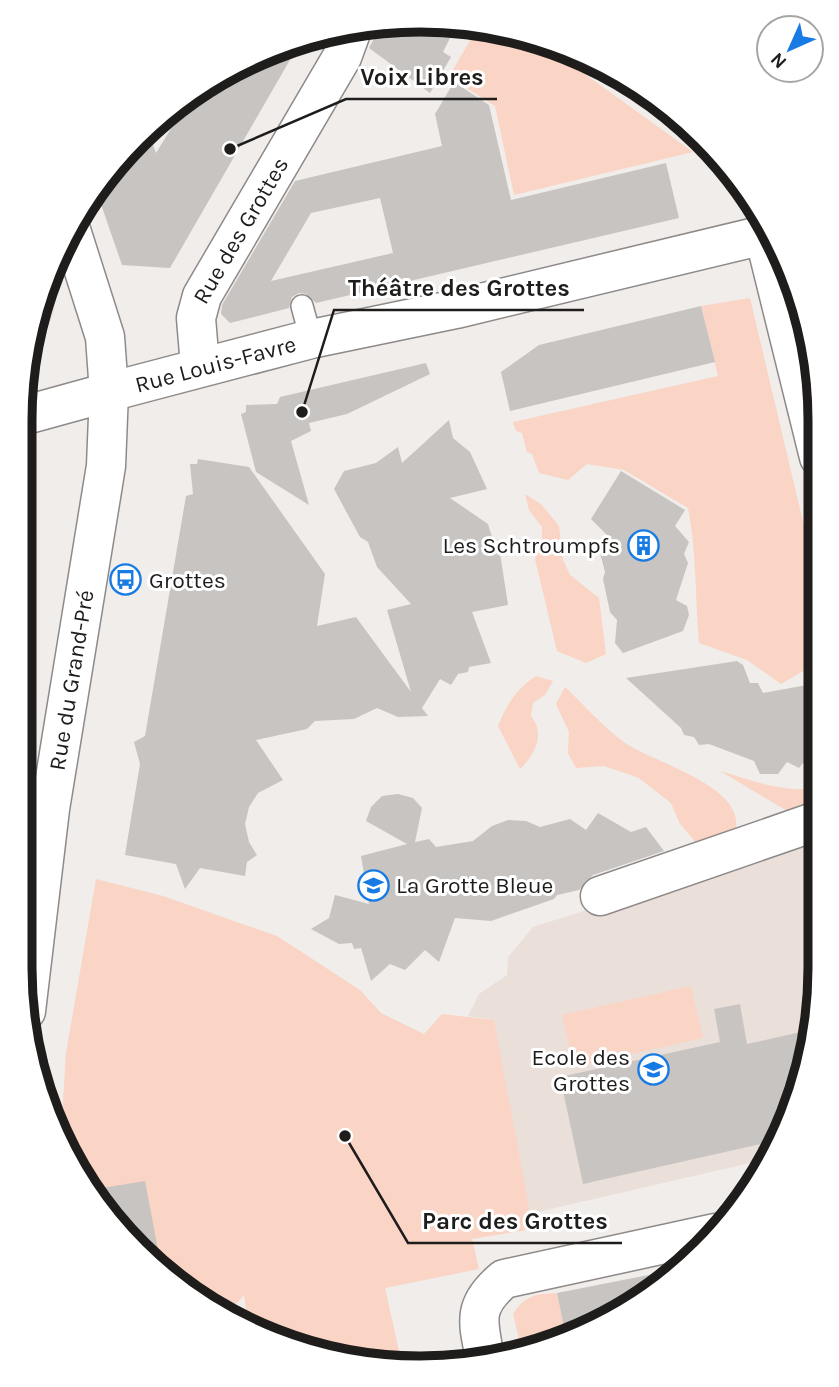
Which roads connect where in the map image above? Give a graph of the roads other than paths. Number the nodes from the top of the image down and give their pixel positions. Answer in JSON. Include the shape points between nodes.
{"nodes":[{"id":1,"x":349,"y":38,"type":"edge"},
{"id":2,"x":761,"y":236,"type":"edge"},
{"id":3,"x":75,"y":242,"type":"edge"},
{"id":4,"x":775,"y":265,"type":"edge"},
{"id":5,"x":200,"y":366,"type":"junction"},
{"id":6,"x":108,"y":392,"type":"junction"},
{"id":7,"x":807,"y":407,"type":"edge"},
{"id":8,"x":32,"y":413,"type":"edge"},
{"id":9,"x":808,"y":824,"type":"edge"},
{"id":10,"x":600,"y":896,"type":"dead end"},
{"id":11,"x":32,"y":960,"type":"edge"},
{"id":12,"x":699,"y":1237,"type":"edge"},
{"id":13,"x":483,"y":1350,"type":"edge"}],
"edges":[{"from":1,"to":5,"type":"street","name":"Rue des Grottes","via":[[202,296],[196,318]]},
{"from":2,"to":5,"type":"street","name":"Rue Louis-Favre","via":[[456,309],[306,323]]},
{"from":3,"to":6,"type":"street","name":"Rue du Grand-Pré","via":[[105,337]]},
{"from":4,"to":7,"type":"street"},
{"from":5,"to":6,"type":"street","name":"Rue Louis-Favre"},
{"from":6,"to":8,"type":"street","name":"Rue Louis-Favre"},
{"from":6,"to":11,"type":"street","name":"Rue du Grand-Pré","via":[[106,466],[50,809]]},
{"from":9,"to":10,"type":"street"},
{"from":12,"to":13,"type":"street","via":[[504,1279],[480,1305]]}]}
